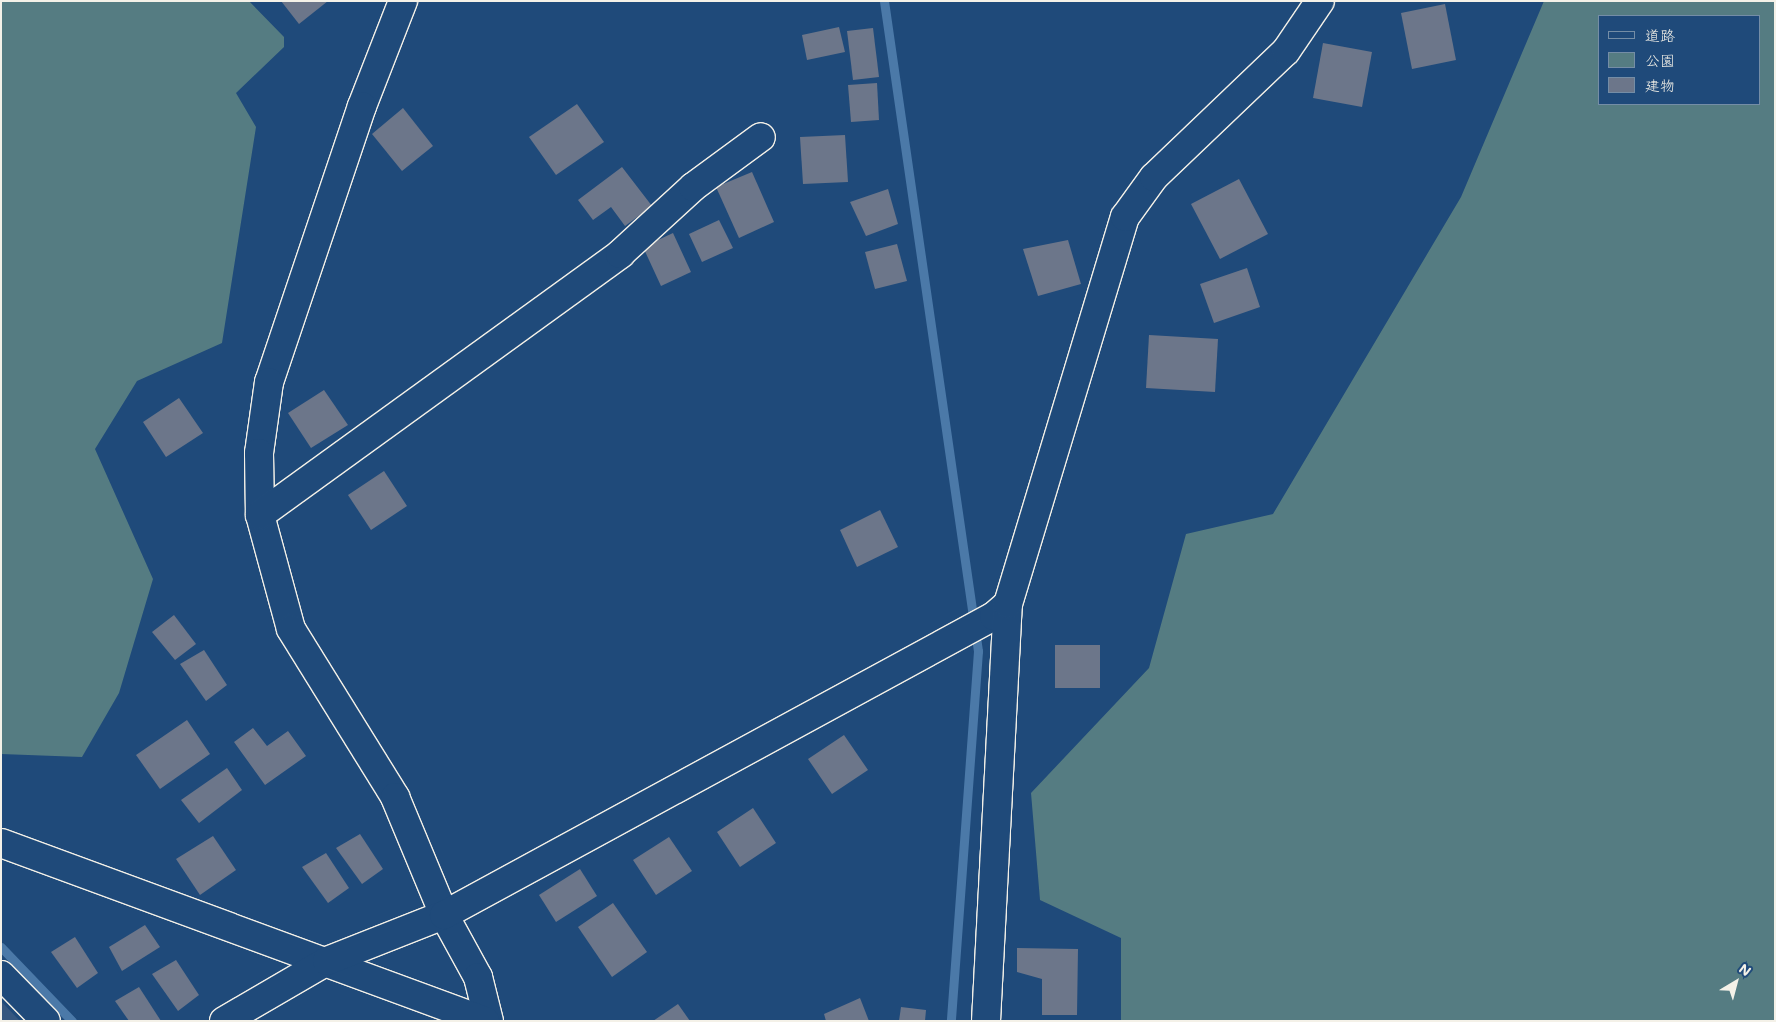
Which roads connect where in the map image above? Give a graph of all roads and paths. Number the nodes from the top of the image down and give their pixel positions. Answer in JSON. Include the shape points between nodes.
{"nodes":[{"id":1,"x":403,"y":1,"type":"edge"},
{"id":2,"x":1320,"y":1,"type":"edge"},
{"id":3,"x":760,"y":137,"type":"dead end"},
{"id":4,"x":260,"y":514,"type":"junction"},
{"id":5,"x":1001,"y":610,"type":"junction"},
{"id":6,"x":1,"y":843,"type":"edge"},
{"id":7,"x":444,"y":914,"type":"junction"},
{"id":8,"x":327,"y":961,"type":"junction"},
{"id":9,"x":1,"y":975,"type":"edge"},
{"id":10,"x":46,"y":1021,"type":"edge"},
{"id":11,"x":224,"y":1021,"type":"edge"},
{"id":12,"x":485,"y":1021,"type":"edge"},
{"id":13,"x":489,"y":1021,"type":"edge"},
{"id":14,"x":986,"y":1021,"type":"edge"}],
"edges":[{"from":1,"to":4,"type":"street","via":[[362,106],[269,382],[259,453]]},
{"from":2,"to":5,"type":"street","via":[[1286,51],[1154,177],[1125,217]]},
{"from":3,"to":4,"type":"street","via":[[693,187],[620,254]]},
{"from":4,"to":7,"type":"street","via":[[291,628],[395,797]]},
{"from":5,"to":7,"type":"street"},
{"from":5,"to":14,"type":"street"},
{"from":6,"to":8,"type":"street"},
{"from":7,"to":8,"type":"street"},
{"from":7,"to":13,"type":"street","via":[[478,977]]},
{"from":8,"to":11,"type":"street"},
{"from":8,"to":12,"type":"street"},
{"from":9,"to":10,"type":"street"}]}
